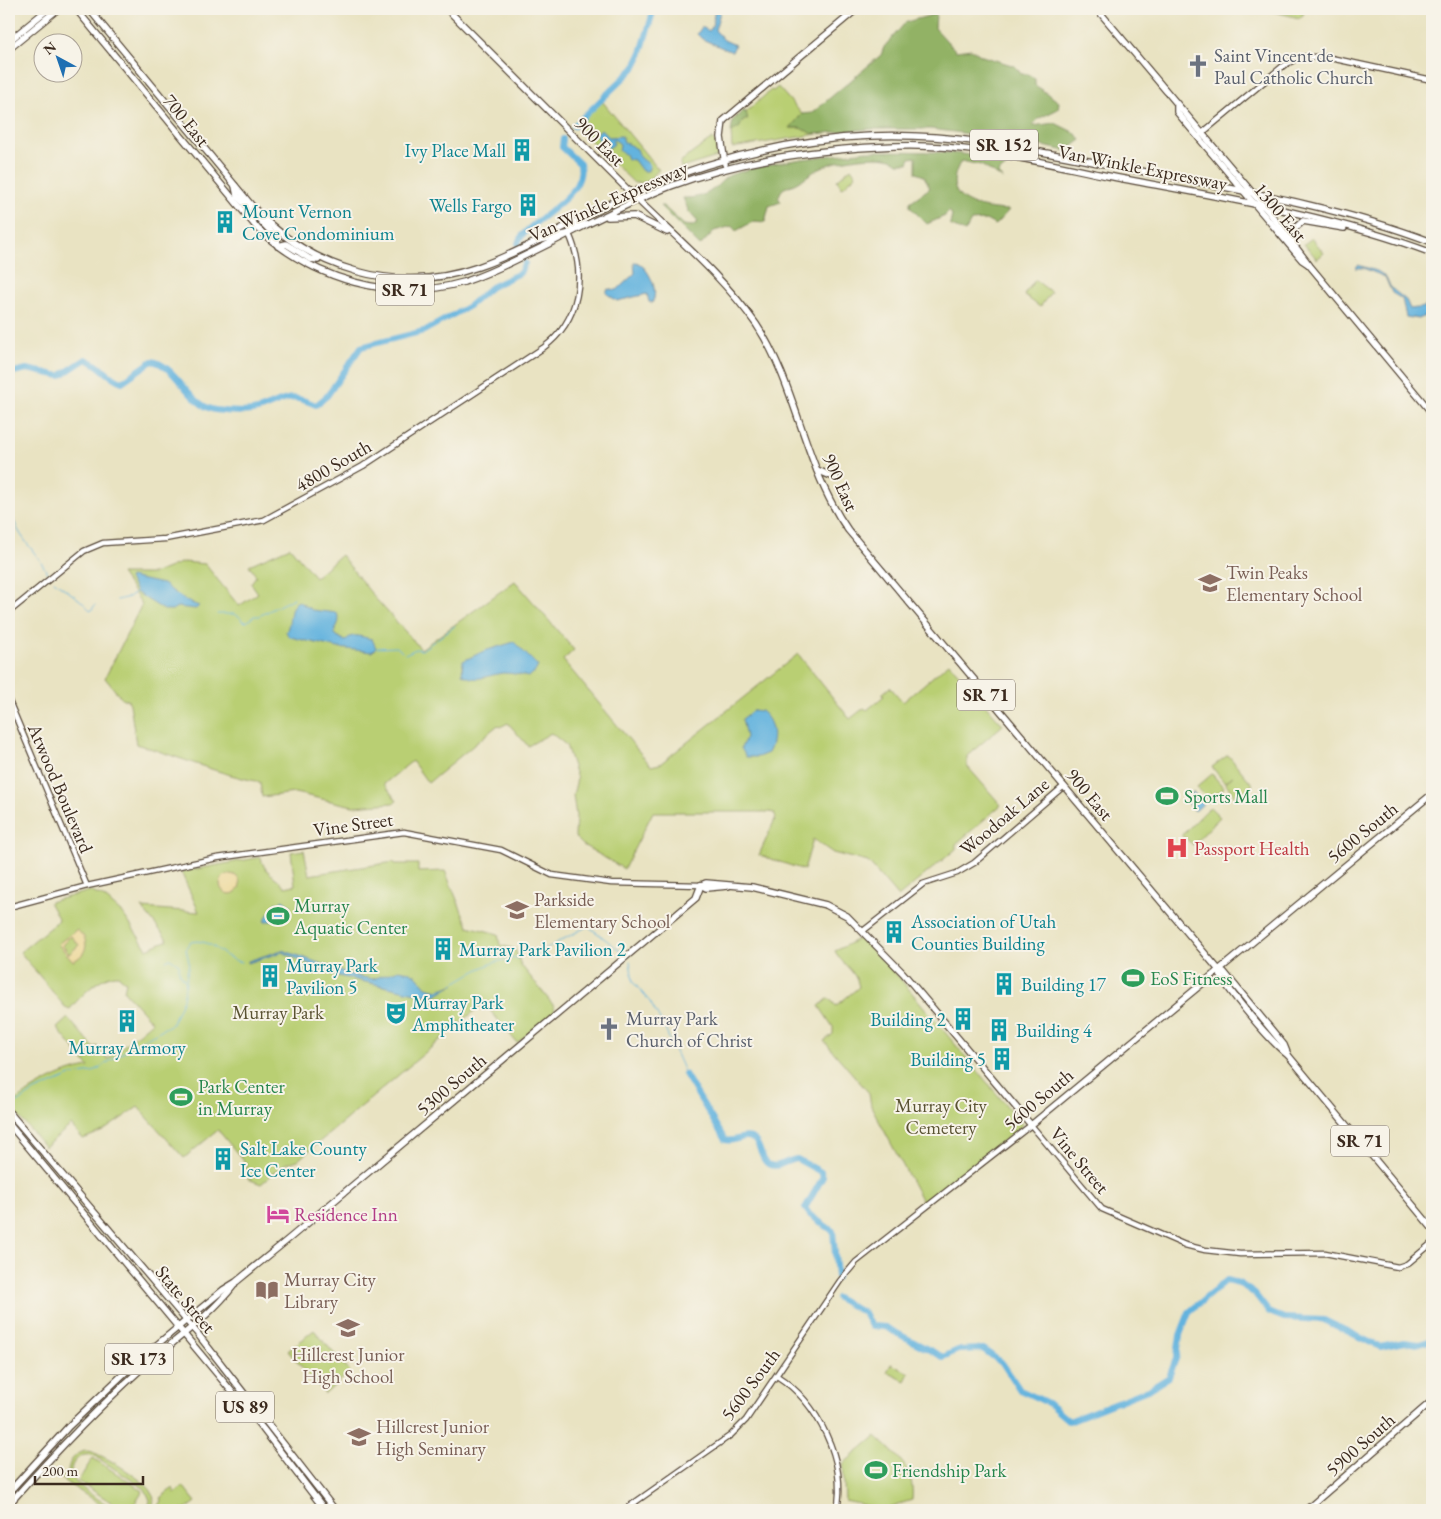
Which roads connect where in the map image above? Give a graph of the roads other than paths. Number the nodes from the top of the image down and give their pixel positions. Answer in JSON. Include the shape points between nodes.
{"nodes":[{"id":1,"x":48,"y":9,"type":"edge"},
{"id":2,"x":58,"y":9,"type":"edge"},
{"id":3,"x":76,"y":9,"type":"edge"},
{"id":4,"x":89,"y":9,"type":"edge"},
{"id":5,"x":447,"y":9,"type":"edge"},
{"id":6,"x":856,"y":9,"type":"edge"},
{"id":7,"x":1097,"y":9,"type":"edge"},
{"id":8,"x":9,"y":41,"type":"edge"},
{"id":9,"x":9,"y":50,"type":"edge"},
{"id":10,"x":1432,"y":80,"type":"edge"},
{"id":11,"x":1200,"y":135,"type":"junction"},
{"id":12,"x":724,"y":160,"type":"junction"},
{"id":13,"x":726,"y":168,"type":"junction"},
{"id":14,"x":1226,"y":170,"type":"junction"},
{"id":15,"x":234,"y":184,"type":"junction"},
{"id":16,"x":1222,"y":187,"type":"junction"},
{"id":17,"x":1244,"y":191,"type":"junction"},
{"id":18,"x":1252,"y":193,"type":"junction"},
{"id":19,"x":632,"y":194,"type":"junction"},
{"id":20,"x":638,"y":200,"type":"junction"},
{"id":21,"x":1254,"y":204,"type":"junction"},
{"id":22,"x":1263,"y":205,"type":"junction"},
{"id":23,"x":598,"y":209,"type":"junction"},
{"id":24,"x":601,"y":219,"type":"junction"},
{"id":25,"x":1371,"y":232,"type":"junction"},
{"id":26,"x":569,"y":234,"type":"junction"},
{"id":27,"x":284,"y":236,"type":"joint"},
{"id":28,"x":675,"y":237,"type":"junction"},
{"id":29,"x":535,"y":241,"type":"junction"},
{"id":30,"x":1293,"y":242,"type":"junction"},
{"id":31,"x":1432,"y":242,"type":"edge"},
{"id":32,"x":278,"y":246,"type":"junction"},
{"id":33,"x":1432,"y":253,"type":"edge"},
{"id":34,"x":325,"y":261,"type":"junction"},
{"id":35,"x":1310,"y":266,"type":"junction"},
{"id":36,"x":1432,"y":413,"type":"edge"},
{"id":37,"x":818,"y":470,"type":"junction"},
{"id":38,"x":836,"y":478,"type":"dead end"},
{"id":39,"x":9,"y":612,"type":"edge"},
{"id":40,"x":9,"y":701,"type":"edge"},
{"id":41,"x":1064,"y":786,"type":"junction"},
{"id":42,"x":1432,"y":794,"type":"edge"},
{"id":43,"x":701,"y":885,"type":"junction"},
{"id":44,"x":87,"y":886,"type":"junction"},
{"id":45,"x":9,"y":907,"type":"edge"},
{"id":46,"x":863,"y":931,"type":"junction"},
{"id":47,"x":1218,"y":969,"type":"junction"},
{"id":48,"x":9,"y":1112,"type":"edge"},
{"id":49,"x":9,"y":1124,"type":"edge"},
{"id":50,"x":1031,"y":1125,"type":"junction"},
{"id":51,"x":1432,"y":1228,"type":"edge"},
{"id":52,"x":1432,"y":1244,"type":"edge"},
{"id":53,"x":236,"y":1282,"type":"junction"},
{"id":54,"x":186,"y":1320,"type":"junction"},
{"id":55,"x":178,"y":1326,"type":"junction"},
{"id":56,"x":191,"y":1327,"type":"junction"},
{"id":57,"x":184,"y":1333,"type":"junction"},
{"id":58,"x":121,"y":1376,"type":"junction"},
{"id":59,"x":778,"y":1376,"type":"junction"},
{"id":60,"x":1432,"y":1401,"type":"edge"},
{"id":61,"x":83,"y":1412,"type":"junction"},
{"id":62,"x":89,"y":1418,"type":"junction"},
{"id":63,"x":58,"y":1450,"type":"junction"},
{"id":64,"x":9,"y":1492,"type":"edge"},
{"id":65,"x":9,"y":1504,"type":"edge"},
{"id":66,"x":325,"y":1510,"type":"edge"},
{"id":67,"x":335,"y":1510,"type":"edge"},
{"id":68,"x":624,"y":1510,"type":"edge"},
{"id":69,"x":837,"y":1510,"type":"edge"},
{"id":70,"x":1306,"y":1510,"type":"edge"}],
"edges":[{"from":1,"to":8,"type":"main road"},
{"from":2,"to":9,"type":"main road"},
{"from":3,"to":32,"type":"main road","name":"700 East","number":"SR 71","via":[[243,213]]},
{"from":4,"to":15,"type":"main road","name":"700 East","number":"SR 71"},
{"from":5,"to":19,"type":"main road","name":"900 East"},
{"from":6,"to":12,"type":"main road","via":[[723,122]]},
{"from":7,"to":11,"type":"main road","name":"1300 East"},
{"from":10,"to":11,"type":"street","via":[[1330,58],[1300,57],[1283,66]]},
{"from":11,"to":14,"type":"main road","name":"1300 East"},
{"from":11,"to":18,"type":"main road","name":"1300 East"},
{"from":12,"to":13,"type":"main road"},
{"from":12,"to":16,"type":"main road","name":"Van Winkle Expressway","number":"SR 152","via":[[830,139],[936,137],[1005,145]]},
{"from":12,"to":19,"type":"main road","name":"Van Winkle Expressway","number":"SR 152"},
{"from":13,"to":20,"type":"main road","name":"Van Winkle Expressway","number":"SR 152"},
{"from":13,"to":21,"type":"main road","name":"Van Winkle Expressway","number":"SR 152","via":[[836,150],[899,146],[943,148],[1003,156]]},
{"from":14,"to":16,"type":"main road","via":[[1228,181]]},
{"from":14,"to":17,"type":"main road","name":"1300 East"},
{"from":15,"to":27,"type":"main road","name":"700 East","number":"SR 71","via":[[261,216]]},
{"from":15,"to":32,"type":"main road","via":[[237,196],[275,236]]},
{"from":16,"to":17,"type":"main road","name":"Van Winkle Expressway","number":"SR 152"},
{"from":17,"to":18,"type":"main road","name":"Van Winkle Expressway","number":"SR 152"},
{"from":17,"to":21,"type":"main road","name":"1300 East"},
{"from":18,"to":22,"type":"main road","name":"1300 East"},
{"from":18,"to":31,"type":"main road","name":"Van Winkle Expressway","number":"SR 152","via":[[1336,211]]},
{"from":19,"to":20,"type":"main road","name":"900 East","number":"SR 71"},
{"from":19,"to":23,"type":"main road","name":"Van Winkle Expressway","number":"SR 71"},
{"from":20,"to":24,"type":"main road","name":"Van Winkle Expressway"},
{"from":20,"to":28,"type":"main road","name":"900 East","number":"SR 71"},
{"from":21,"to":22,"type":"main road","name":"Van Winkle Expressway","number":"SR 152"},
{"from":21,"to":35,"type":"main road","name":"1300 East"},
{"from":22,"to":25,"type":"main road","name":"Van Winkle Expressway","number":"SR 152"},
{"from":22,"to":30,"type":"main road","name":"1300 East"},
{"from":23,"to":26,"type":"main road","via":[[575,225]]},
{"from":23,"to":29,"type":"main road","name":"Van Winkle Expressway","number":"SR 71"},
{"from":24,"to":26,"type":"main road","name":"Van Winkle Expressway","number":"SR 71"},
{"from":24,"to":28,"type":"main road","number":"SR 71","via":[[634,216]]},
{"from":25,"to":30,"type":"main road","via":[[1303,221],[1294,229]]},
{"from":25,"to":33,"type":"main road","name":"Van Winkle Expressway","number":"SR 152"},
{"from":26,"to":29,"type":"main road"},
{"from":26,"to":32,"type":"main road","name":"Van Winkle Expressway","number":"SR 71","via":[[478,277],[436,288],[406,290],[378,288],[337,277],[310,266]]},
{"from":26,"to":39,"type":"street","name":"4800 South","via":[[577,260],[578,296],[563,328],[543,348],[363,466],[272,516],[251,524],[165,539],[97,544]]},
{"from":27,"to":34,"type":"main road","name":"Van Winkle Expressway","number":"SR 71"},
{"from":28,"to":37,"type":"main road","name":"900 East","number":"SR 71","via":[[741,305],[762,334],[780,368]]},
{"from":29,"to":34,"type":"main road","name":"Van Winkle Expressway","number":"SR 71","via":[[480,266],[429,277],[378,276]]},
{"from":30,"to":35,"type":"main road","name":"1300 East"},
{"from":32,"to":34,"type":"main road","via":[[284,243],[310,259]]},
{"from":35,"to":36,"type":"main road","name":"1300 East"},
{"from":37,"to":38,"type":"main road"},
{"from":37,"to":41,"type":"main road","name":"900 East","number":"SR 71","via":[[831,504],[848,530]]},
{"from":40,"to":44,"type":"street","name":"Atwood Boulevard"},
{"from":41,"to":46,"type":"street","name":"Woodoak Lane","via":[[970,866],[923,884]]},
{"from":41,"to":47,"type":"main road","name":"900 East","number":"SR 71"},
{"from":42,"to":47,"type":"main road","name":"5600 South"},
{"from":43,"to":44,"type":"street","name":"Vine Street","via":[[611,883],[552,875],[501,850],[404,832],[217,858]]},
{"from":43,"to":46,"type":"main road","name":"Vine Street","via":[[752,887],[831,906]]},
{"from":43,"to":53,"type":"main road","name":"5300 South","via":[[687,906]]},
{"from":44,"to":45,"type":"street","name":"Vine Street"},
{"from":46,"to":50,"type":"main road","name":"Vine Street"},
{"from":47,"to":50,"type":"main road","name":"5600 South"},
{"from":47,"to":51,"type":"main road","name":"900 East","number":"SR 71","via":[[1225,984]]},
{"from":48,"to":54,"type":"main road","name":"State Street","number":"US 89"},
{"from":49,"to":55,"type":"main road","name":"State Street","number":"US 89"},
{"from":50,"to":52,"type":"street","name":"Vine Street","via":[[1102,1209],[1189,1247],[1246,1255],[1325,1253],[1398,1267],[1407,1264]]},
{"from":50,"to":59,"type":"street","name":"5600 South","via":[[856,1262]]},
{"from":53,"to":54,"type":"main road","name":"5300 South"},
{"from":53,"to":56,"type":"main road","name":"5300 South","via":[[215,1307]]},
{"from":54,"to":55,"type":"main road","name":"5300 South","number":"SR 173"},
{"from":54,"to":56,"type":"main road","name":"State Street","number":"US 89"},
{"from":55,"to":57,"type":"main road","name":"State Street","number":"US 89"},
{"from":55,"to":58,"type":"main road","name":"5300 South","number":"SR 173"},
{"from":56,"to":57,"type":"main road","name":"5300 South","number":"SR 173"},
{"from":56,"to":67,"type":"main road","name":"State Street","number":"US 89"},
{"from":57,"to":62,"type":"main road","name":"5300 South","number":"SR 173"},
{"from":57,"to":66,"type":"main road","name":"State Street","number":"US 89"},
{"from":58,"to":61,"type":"main road","name":"5300 South","number":"SR 173"},
{"from":58,"to":62,"type":"main road","via":[[115,1387],[92,1409]]},
{"from":59,"to":68,"type":"street","name":"5600 South","via":[[734,1432]]},
{"from":59,"to":69,"type":"street","via":[[804,1399],[829,1443],[838,1468]]},
{"from":60,"to":70,"type":"main road","name":"5900 South"},
{"from":61,"to":63,"type":"main road","via":[[81,1420],[61,1441]]},
{"from":61,"to":64,"type":"main road","name":"5300 South","number":"SR 173"},
{"from":62,"to":63,"type":"main road","name":"5300 South","number":"SR 173"},
{"from":63,"to":65,"type":"main road","name":"5300 South","number":"SR 173"}]}
